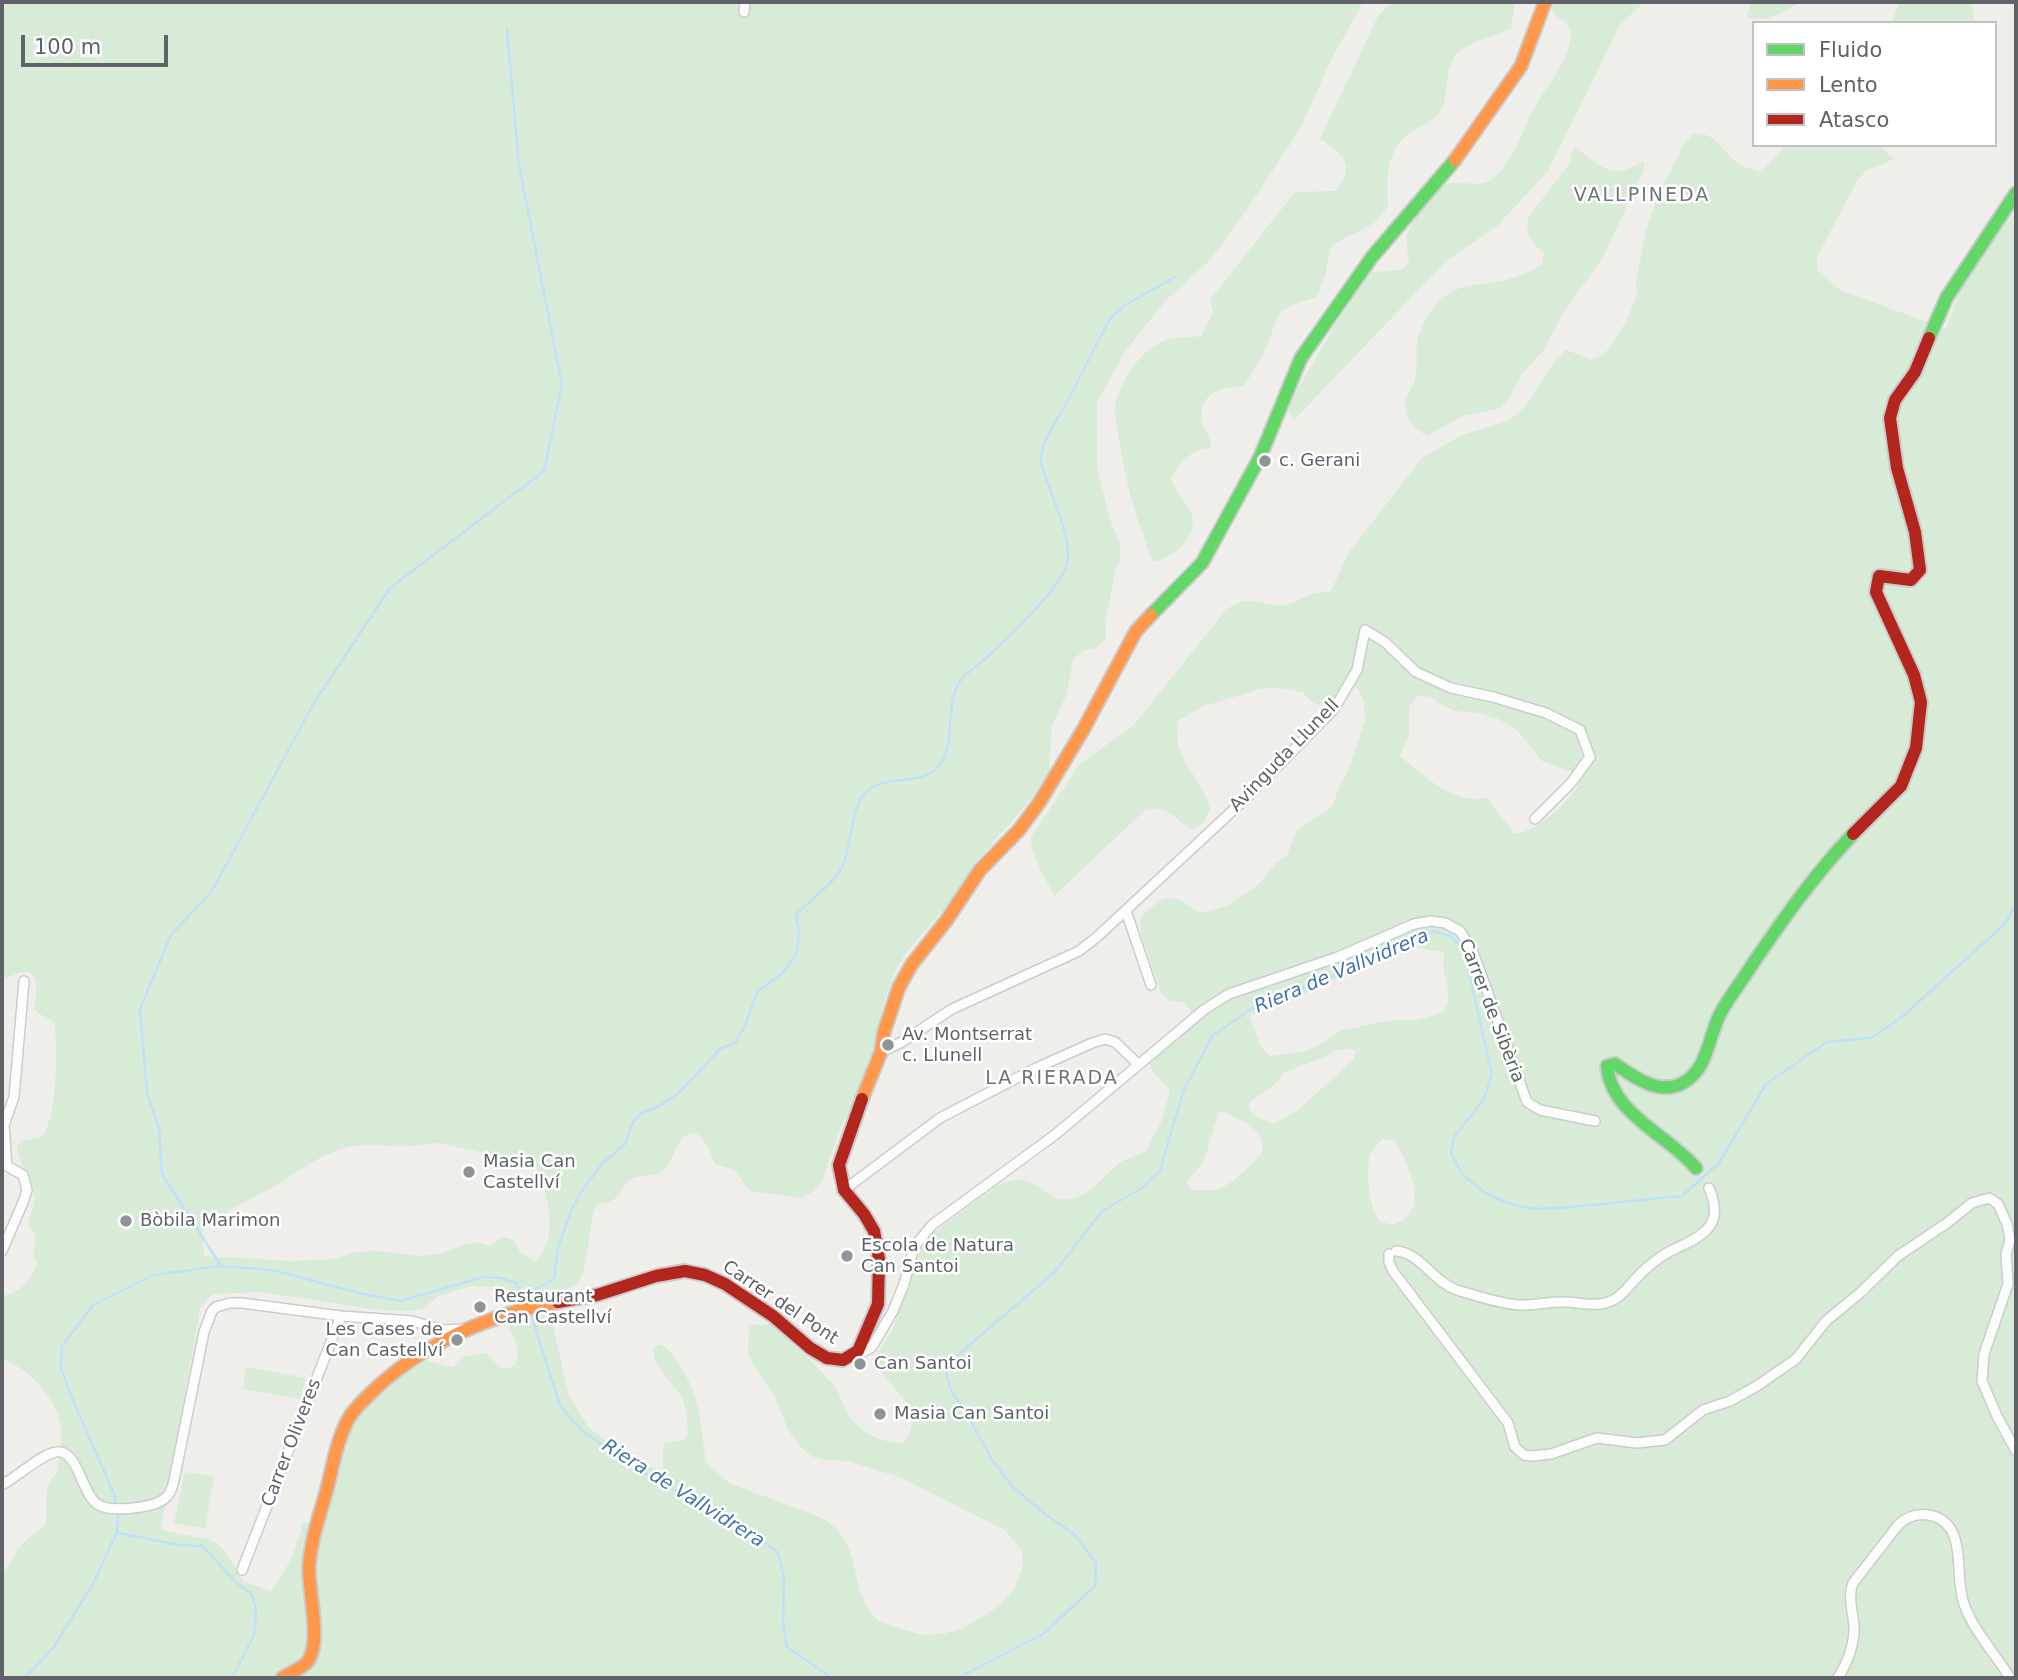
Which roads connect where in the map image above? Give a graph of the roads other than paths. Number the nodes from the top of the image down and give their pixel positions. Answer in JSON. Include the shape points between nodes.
{"nodes":[{"id":1,"x":745,"y":2,"type":"edge"},
{"id":2,"x":1545,"y":2,"type":"edge"},
{"id":3,"x":744,"y":12,"type":"dead end"},
{"id":4,"x":2016,"y":193,"type":"edge"},
{"id":5,"x":1535,"y":818,"type":"dead end"},
{"id":6,"x":1126,"y":911,"type":"junction"},
{"id":7,"x":24,"y":981,"type":"dead end"},
{"id":8,"x":1152,"y":985,"type":"dead end"},
{"id":9,"x":881,"y":1052,"type":"junction"},
{"id":10,"x":1138,"y":1064,"type":"junction"},
{"id":11,"x":1595,"y":1121,"type":"dead end"},
{"id":12,"x":4,"y":1166,"type":"edge"},
{"id":13,"x":1696,"y":1168,"type":"dead end"},
{"id":14,"x":1709,"y":1188,"type":"dead end"},
{"id":15,"x":844,"y":1190,"type":"junction"},
{"id":16,"x":2,"y":1251,"type":"edge"},
{"id":17,"x":341,"y":1316,"type":"junction"},
{"id":18,"x":423,"y":1323,"type":"junction"},
{"id":19,"x":435,"y":1328,"type":"junction"},
{"id":20,"x":468,"y":1329,"type":"junction"},
{"id":21,"x":439,"y":1344,"type":"junction"},
{"id":22,"x":858,"y":1351,"type":"junction"},
{"id":23,"x":2016,"y":1451,"type":"edge"},
{"id":24,"x":2,"y":1485,"type":"edge"},
{"id":25,"x":242,"y":1570,"type":"dead end"},
{"id":26,"x":282,"y":1678,"type":"edge"},
{"id":27,"x":1838,"y":1678,"type":"edge"},
{"id":28,"x":2010,"y":1678,"type":"edge"}],
"edges":[{"from":1,"to":3,"type":"street"},
{"from":2,"to":9,"type":"street","via":[[1521,66],[1504,92],[1458,157],[1372,257],[1301,358],[1260,457],[1202,563],[1136,631],[1040,803],[980,870],[912,964],[899,987]]},
{"from":4,"to":13,"type":"street","via":[[1947,297],[1890,418],[1920,570],[1911,580],[1879,576],[1876,592],[1914,675],[1921,702],[1916,748],[1901,786],[1830,858],[1773,934],[1714,1025],[1705,1058],[1687,1083],[1653,1087],[1615,1064],[1606,1066],[1608,1078],[1632,1115]]},
{"from":5,"to":6,"type":"street","name":"Avinguda Llunell","via":[[1590,757],[1580,730],[1546,713],[1451,688],[1416,672],[1365,630],[1357,670],[1334,709]]},
{"from":6,"to":8,"type":"street"},
{"from":6,"to":9,"type":"street","name":"Avinguda Llunell","via":[[1079,951],[952,1009]]},
{"from":7,"to":12,"type":"street","via":[[14,1097],[4,1125]]},
{"from":9,"to":15,"type":"street","via":[[840,1159]]},
{"from":10,"to":11,"type":"street","name":"Carrer de Sibèria","via":[[1219,999],[1338,957],[1414,924],[1438,921],[1455,927],[1468,942],[1527,1102],[1540,1110]]},
{"from":10,"to":15,"type":"street","via":[[1115,1042],[1092,1043],[940,1118]]},
{"from":10,"to":22,"type":"street","name":"Carrer de Sibèria","via":[[1056,1134],[929,1228],[916,1243],[900,1296],[872,1347]]},
{"from":12,"to":16,"type":"street","via":[[23,1175],[27,1191]]},
{"from":14,"to":23,"type":"street","via":[[1716,1207],[1706,1232],[1663,1255],[1622,1294],[1599,1305],[1507,1303],[1447,1286],[1412,1255],[1392,1252],[1388,1258],[1393,1271],[1508,1423],[1515,1447],[1524,1455],[1540,1457],[1597,1438],[1646,1444],[1671,1436],[1703,1410],[1730,1401],[1796,1359],[1819,1329],[1898,1256],[1972,1203],[1989,1198],[1998,1204],[2010,1240],[2008,1284],[1984,1354],[1982,1381]]},
{"from":15,"to":22,"type":"street","via":[[872,1226],[879,1259],[878,1304]]},
{"from":17,"to":18,"type":"street"},
{"from":17,"to":24,"type":"street","via":[[257,1303],[230,1303],[213,1309],[204,1332],[171,1492],[158,1503],[123,1508],[97,1504],[62,1452],[47,1454]]},
{"from":17,"to":25,"type":"street","name":"Carrer Oliveres"},
{"from":18,"to":19,"type":"street"},
{"from":18,"to":21,"type":"street"},
{"from":19,"to":20,"type":"street"},
{"from":19,"to":21,"type":"street"},
{"from":20,"to":21,"type":"street","name":"Carrer del Pont"},
{"from":20,"to":22,"type":"street","name":"Carrer del Pont","via":[[558,1300],[597,1295],[656,1276],[696,1272],[773,1316],[827,1358],[843,1360]]},
{"from":21,"to":26,"type":"street","name":"Carrer del Pont","via":[[388,1376],[349,1417],[311,1549],[314,1647],[304,1665]]},
{"from":27,"to":28,"type":"street","via":[[1852,1646],[1853,1583],[1899,1524],[1925,1514],[1953,1533],[1963,1603]]}]}
